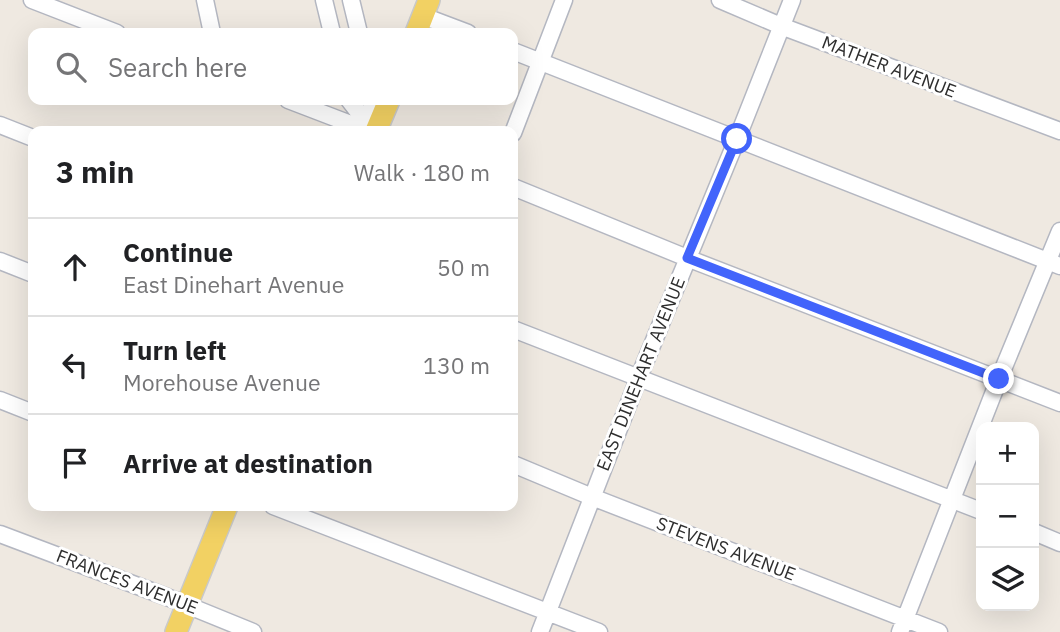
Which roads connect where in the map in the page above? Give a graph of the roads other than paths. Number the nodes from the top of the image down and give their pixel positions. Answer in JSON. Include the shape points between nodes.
{"nodes":[{"id":1,"x":32,"y":0,"type":"edge"},
{"id":2,"x":205,"y":0,"type":"edge"},
{"id":3,"x":324,"y":0,"type":"edge"},
{"id":4,"x":351,"y":0,"type":"edge"},
{"id":5,"x":564,"y":0,"type":"edge"},
{"id":6,"x":720,"y":0,"type":"edge"},
{"id":7,"x":792,"y":0,"type":"edge"},
{"id":8,"x":423,"y":16,"type":"edge"},
{"id":9,"x":781,"y":26,"type":"junction"},
{"id":10,"x":104,"y":28,"type":"edge"},
{"id":11,"x":211,"y":28,"type":"edge"},
{"id":12,"x":331,"y":28,"type":"edge"},
{"id":13,"x":358,"y":28,"type":"edge"},
{"id":14,"x":455,"y":28,"type":"edge"},
{"id":15,"x":518,"y":53,"type":"edge"},
{"id":16,"x":541,"y":62,"type":"junction"},
{"id":17,"x":302,"y":105,"type":"edge"},
{"id":18,"x":353,"y":105,"type":"edge"},
{"id":19,"x":371,"y":105,"type":"edge"},
{"id":20,"x":386,"y":105,"type":"edge"},
{"id":21,"x":0,"y":125,"type":"edge"},
{"id":22,"x":359,"y":126,"type":"edge"},
{"id":23,"x":369,"y":126,"type":"edge"},
{"id":24,"x":373,"y":126,"type":"edge"},
{"id":25,"x":376,"y":126,"type":"edge"},
{"id":26,"x":516,"y":126,"type":"edge"},
{"id":27,"x":1060,"y":131,"type":"edge"},
{"id":28,"x":28,"y":136,"type":"edge"},
{"id":29,"x":737,"y":139,"type":"junction"},
{"id":30,"x":518,"y":189,"type":"edge"},
{"id":31,"x":1060,"y":230,"type":"edge"},
{"id":32,"x":687,"y":258,"type":"junction"},
{"id":33,"x":0,"y":261,"type":"edge"},
{"id":34,"x":1054,"y":264,"type":"edge"},
{"id":35,"x":28,"y":272,"type":"edge"},
{"id":36,"x":518,"y":330,"type":"edge"},
{"id":37,"x":639,"y":377,"type":"junction"},
{"id":38,"x":999,"y":379,"type":"junction"},
{"id":39,"x":0,"y":400,"type":"edge"},
{"id":40,"x":1060,"y":402,"type":"edge"},
{"id":41,"x":28,"y":411,"type":"edge"},
{"id":42,"x":518,"y":466,"type":"edge"},
{"id":43,"x":592,"y":497,"type":"junction"},
{"id":44,"x":953,"y":500,"type":"junction"},
{"id":45,"x":976,"y":509,"type":"edge"},
{"id":46,"x":225,"y":511,"type":"edge"},
{"id":47,"x":286,"y":511,"type":"edge"},
{"id":48,"x":0,"y":534,"type":"edge"},
{"id":49,"x":1039,"y":534,"type":"edge"},
{"id":50,"x":1060,"y":542,"type":"edge"},
{"id":51,"x":187,"y":605,"type":"junction"},
{"id":52,"x":548,"y":613,"type":"junction"},
{"id":53,"x":902,"y":625,"type":"edge"},
{"id":54,"x":176,"y":632,"type":"edge"},
{"id":55,"x":253,"y":632,"type":"edge"},
{"id":56,"x":540,"y":632,"type":"edge"},
{"id":57,"x":598,"y":632,"type":"edge"},
{"id":58,"x":939,"y":632,"type":"edge"}],
"edges":[{"from":1,"to":10,"type":"street"},
{"from":2,"to":11,"type":"street"},
{"from":3,"to":12,"type":"street"},
{"from":4,"to":13,"type":"street"},
{"from":5,"to":16,"type":"street"},
{"from":6,"to":9,"type":"street","name":"MATHER AVENUE"},
{"from":7,"to":9,"type":"street","name":"EAST DINEHART AVENUE"},
{"from":8,"to":14,"type":"street"},
{"from":9,"to":27,"type":"street","name":"MATHER AVENUE"},
{"from":9,"to":29,"type":"street","name":"EAST DINEHART AVENUE"},
{"from":15,"to":16,"type":"street"},
{"from":16,"to":26,"type":"street"},
{"from":16,"to":29,"type":"street"},
{"from":17,"to":22,"type":"street"},
{"from":18,"to":23,"type":"street"},
{"from":19,"to":24,"type":"street"},
{"from":20,"to":25,"type":"main road"},
{"from":21,"to":28,"type":"street"},
{"from":29,"to":32,"type":"street","name":"EAST DINEHART AVENUE"},
{"from":29,"to":34,"type":"street"},
{"from":30,"to":32,"type":"street"},
{"from":31,"to":34,"type":"street"},
{"from":32,"to":37,"type":"street","name":"EAST DINEHART AVENUE"},
{"from":32,"to":38,"type":"street"},
{"from":33,"to":35,"type":"street"},
{"from":34,"to":38,"type":"street"},
{"from":36,"to":37,"type":"street"},
{"from":37,"to":43,"type":"street","name":"EAST DINEHART AVENUE"},
{"from":37,"to":44,"type":"street"},
{"from":38,"to":40,"type":"street"},
{"from":38,"to":44,"type":"street"},
{"from":39,"to":41,"type":"street"},
{"from":42,"to":43,"type":"street","name":"STEVENS AVENUE"},
{"from":43,"to":52,"type":"street","name":"EAST DINEHART AVENUE"},
{"from":43,"to":53,"type":"street","name":"STEVENS AVENUE"},
{"from":44,"to":45,"type":"street"},
{"from":44,"to":53,"type":"street"},
{"from":46,"to":51,"type":"main road"},
{"from":47,"to":52,"type":"street"},
{"from":48,"to":51,"type":"street","name":"FRANCES AVENUE"},
{"from":49,"to":50,"type":"street"},
{"from":51,"to":54,"type":"main road"},
{"from":51,"to":55,"type":"street","name":"FRANCES AVENUE"},
{"from":52,"to":56,"type":"street","name":"EAST DINEHART AVENUE"},
{"from":52,"to":57,"type":"street"},
{"from":53,"to":58,"type":"street","name":"STEVENS AVENUE"}]}
